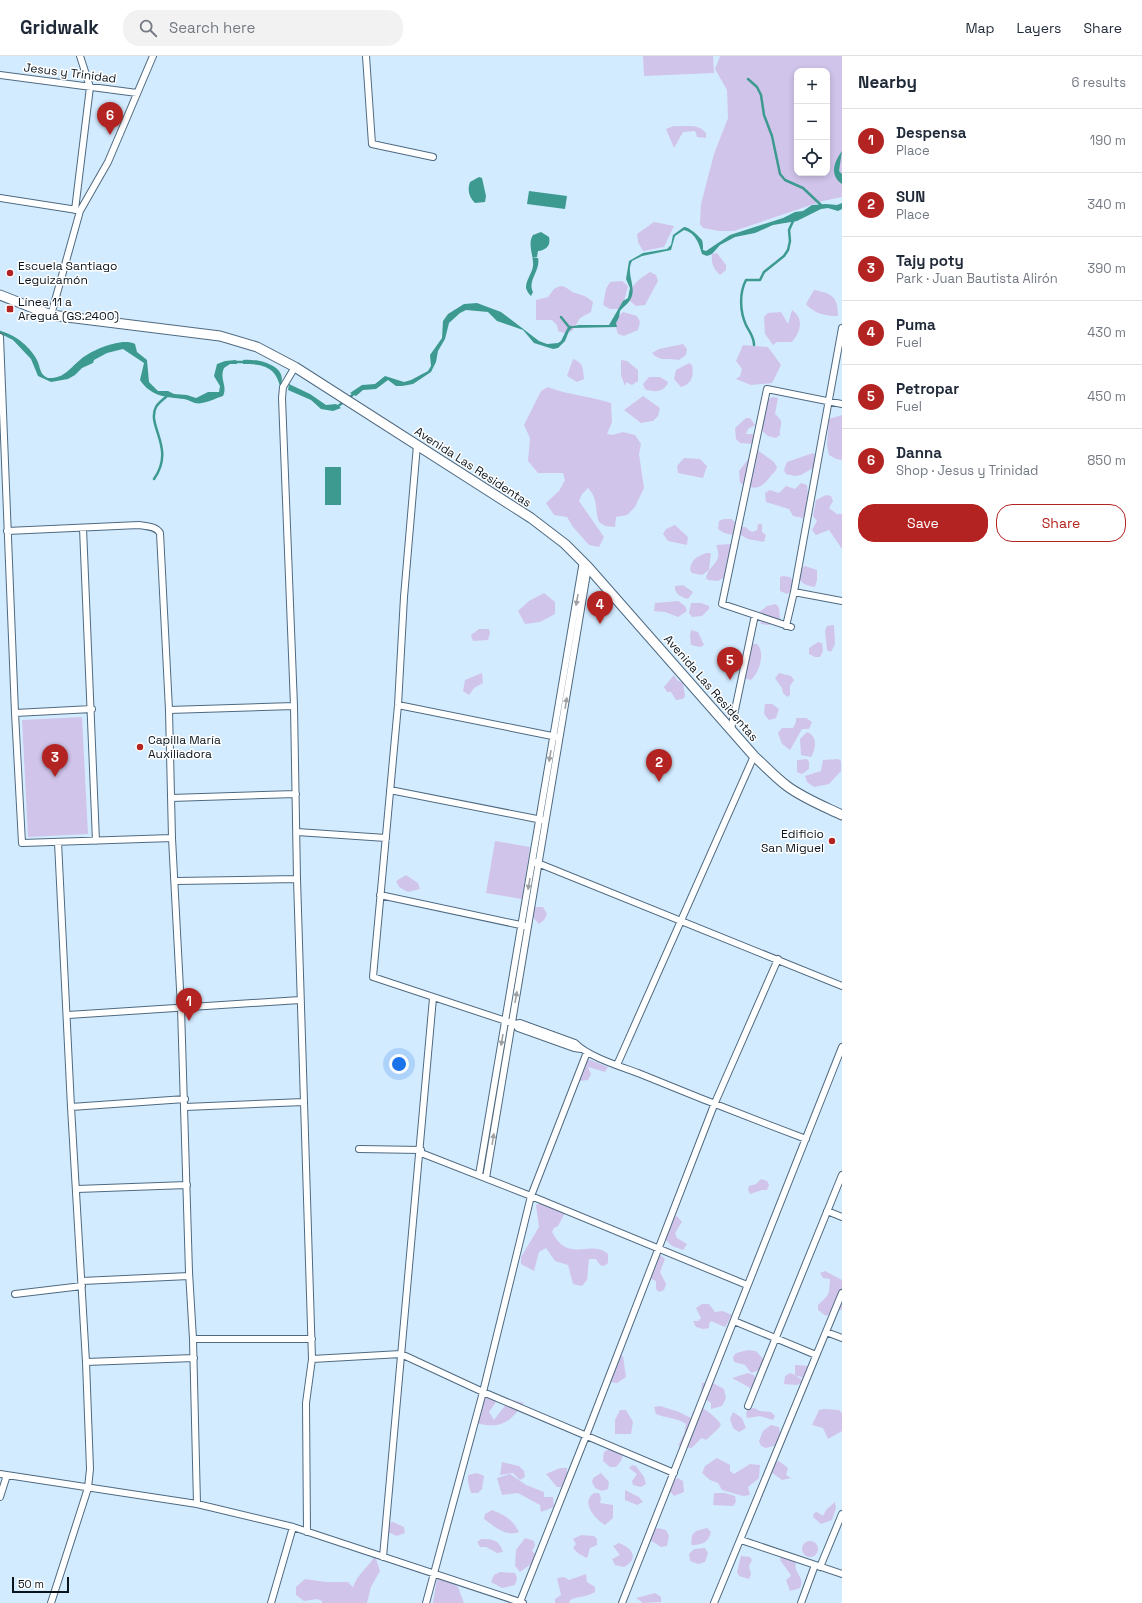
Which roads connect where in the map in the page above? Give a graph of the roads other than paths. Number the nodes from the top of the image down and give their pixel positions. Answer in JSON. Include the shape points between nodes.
{"nodes":[{"id":1,"x":80,"y":56,"type":"edge"},
{"id":2,"x":153,"y":56,"type":"edge"},
{"id":3,"x":366,"y":56,"type":"edge"},
{"id":4,"x":0,"y":75,"type":"edge"},
{"id":5,"x":90,"y":87,"type":"junction"},
{"id":6,"x":137,"y":94,"type":"junction"},
{"id":7,"x":433,"y":157,"type":"dead end"},
{"id":8,"x":0,"y":198,"type":"edge"},
{"id":9,"x":78,"y":210,"type":"junction"},
{"id":10,"x":0,"y":295,"type":"edge"},
{"id":11,"x":51,"y":316,"type":"junction"},
{"id":12,"x":842,"y":328,"type":"edge"},
{"id":13,"x":0,"y":337,"type":"edge"},
{"id":14,"x":0,"y":340,"type":"edge"},
{"id":15,"x":295,"y":367,"type":"junction"},
{"id":16,"x":830,"y":402,"type":"junction"},
{"id":17,"x":842,"y":404,"type":"edge"},
{"id":18,"x":417,"y":445,"type":"junction"},
{"id":19,"x":83,"y":528,"type":"junction"},
{"id":20,"x":8,"y":531,"type":"junction"},
{"id":21,"x":586,"y":564,"type":"junction"},
{"id":22,"x":794,"y":592,"type":"junction"},
{"id":23,"x":842,"y":601,"type":"edge"},
{"id":24,"x":756,"y":615,"type":"junction"},
{"id":25,"x":398,"y":705,"type":"junction"},
{"id":26,"x":294,"y":706,"type":"junction"},
{"id":27,"x":92,"y":709,"type":"junction"},
{"id":28,"x":169,"y":710,"type":"junction"},
{"id":29,"x":15,"y":714,"type":"junction"},
{"id":30,"x":730,"y":729,"type":"junction"},
{"id":31,"x":557,"y":737,"type":"junction"},
{"id":32,"x":754,"y":756,"type":"junction"},
{"id":33,"x":390,"y":790,"type":"junction"},
{"id":34,"x":296,"y":794,"type":"junction"},
{"id":35,"x":172,"y":798,"type":"junction"},
{"id":36,"x":842,"y":815,"type":"edge"},
{"id":37,"x":543,"y":820,"type":"junction"},
{"id":38,"x":297,"y":832,"type":"junction"},
{"id":39,"x":172,"y":838,"type":"junction"},
{"id":40,"x":386,"y":838,"type":"junction"},
{"id":41,"x":96,"y":841,"type":"junction"},
{"id":42,"x":58,"y":842,"type":"junction"},
{"id":43,"x":536,"y":862,"type":"junction"},
{"id":44,"x":296,"y":879,"type":"junction"},
{"id":45,"x":176,"y":881,"type":"junction"},
{"id":46,"x":380,"y":895,"type":"junction"},
{"id":47,"x":681,"y":921,"type":"junction"},
{"id":48,"x":525,"y":926,"type":"junction"},
{"id":49,"x":778,"y":959,"type":"junction"},
{"id":50,"x":842,"y":986,"type":"edge"},
{"id":51,"x":433,"y":998,"type":"junction"},
{"id":52,"x":300,"y":1000,"type":"junction"},
{"id":53,"x":181,"y":1008,"type":"junction"},
{"id":54,"x":68,"y":1015,"type":"junction"},
{"id":55,"x":505,"y":1021,"type":"junction"},
{"id":56,"x":514,"y":1024,"type":"junction"},
{"id":57,"x":842,"y":1047,"type":"edge"},
{"id":58,"x":588,"y":1052,"type":"junction"},
{"id":59,"x":617,"y":1065,"type":"junction"},
{"id":60,"x":185,"y":1099,"type":"junction"},
{"id":61,"x":304,"y":1102,"type":"junction"},
{"id":62,"x":714,"y":1105,"type":"junction"},
{"id":63,"x":71,"y":1107,"type":"junction"},
{"id":64,"x":185,"y":1108,"type":"junction"},
{"id":65,"x":806,"y":1139,"type":"junction"},
{"id":66,"x":359,"y":1149,"type":"dead end"},
{"id":67,"x":421,"y":1151,"type":"junction"},
{"id":68,"x":479,"y":1175,"type":"junction"},
{"id":69,"x":842,"y":1175,"type":"edge"},
{"id":70,"x":486,"y":1178,"type":"junction"},
{"id":71,"x":187,"y":1185,"type":"junction"},
{"id":72,"x":77,"y":1189,"type":"junction"},
{"id":73,"x":531,"y":1196,"type":"junction"},
{"id":74,"x":827,"y":1211,"type":"junction"},
{"id":75,"x":842,"y":1217,"type":"edge"},
{"id":76,"x":658,"y":1248,"type":"junction"},
{"id":77,"x":190,"y":1276,"type":"junction"},
{"id":78,"x":82,"y":1284,"type":"junction"},
{"id":79,"x":746,"y":1286,"type":"junction"},
{"id":80,"x":842,"y":1293,"type":"edge"},
{"id":81,"x":15,"y":1294,"type":"dead end"},
{"id":82,"x":734,"y":1321,"type":"junction"},
{"id":83,"x":826,"y":1332,"type":"junction"},
{"id":84,"x":842,"y":1338,"type":"edge"},
{"id":85,"x":193,"y":1339,"type":"junction"},
{"id":86,"x":312,"y":1339,"type":"junction"},
{"id":87,"x":776,"y":1339,"type":"junction"},
{"id":88,"x":401,"y":1354,"type":"junction"},
{"id":89,"x":816,"y":1355,"type":"junction"},
{"id":90,"x":194,"y":1358,"type":"junction"},
{"id":91,"x":312,"y":1359,"type":"junction"},
{"id":92,"x":86,"y":1362,"type":"junction"},
{"id":93,"x":484,"y":1392,"type":"junction"},
{"id":94,"x":748,"y":1406,"type":"dead end"},
{"id":95,"x":586,"y":1436,"type":"junction"},
{"id":96,"x":674,"y":1473,"type":"junction"},
{"id":97,"x":3,"y":1475,"type":"edge"},
{"id":98,"x":88,"y":1488,"type":"junction"},
{"id":99,"x":0,"y":1497,"type":"edge"},
{"id":100,"x":197,"y":1504,"type":"junction"},
{"id":101,"x":842,"y":1514,"type":"edge"},
{"id":102,"x":293,"y":1527,"type":"junction"},
{"id":103,"x":307,"y":1532,"type":"junction"},
{"id":104,"x":741,"y":1540,"type":"junction"},
{"id":105,"x":383,"y":1557,"type":"junction"},
{"id":106,"x":818,"y":1566,"type":"junction"},
{"id":107,"x":435,"y":1574,"type":"junction"},
{"id":108,"x":842,"y":1574,"type":"edge"},
{"id":109,"x":51,"y":1603,"type":"edge"},
{"id":110,"x":271,"y":1603,"type":"edge"},
{"id":111,"x":426,"y":1603,"type":"edge"},
{"id":112,"x":521,"y":1603,"type":"edge"},
{"id":113,"x":622,"y":1603,"type":"edge"},
{"id":114,"x":714,"y":1603,"type":"edge"},
{"id":115,"x":801,"y":1603,"type":"edge"}],
"edges":[{"from":1,"to":5,"type":"street"},
{"from":2,"to":6,"type":"street"},
{"from":3,"to":7,"type":"street","via":[[372,144]]},
{"from":4,"to":5,"type":"street","name":"Jesus y Trinidad"},
{"from":5,"to":6,"type":"street","name":"Jesus y Trinidad"},
{"from":5,"to":9,"type":"street"},
{"from":6,"to":9,"type":"street","via":[[108,162]]},
{"from":8,"to":9,"type":"street"},
{"from":9,"to":11,"type":"street"},
{"from":10,"to":11,"type":"main road","name":"Avenida Las Residentas"},
{"from":11,"to":15,"type":"main road","name":"Avenida Las Residentas","via":[[220,336],[257,347]]},
{"from":12,"to":16,"type":"street"},
{"from":13,"to":14,"type":"street"},
{"from":14,"to":20,"type":"street"},
{"from":15,"to":18,"type":"main road","name":"Avenida Las Residentas"},
{"from":15,"to":26,"type":"street","via":[[287,380],[282,398]]},
{"from":16,"to":17,"type":"street"},
{"from":16,"to":22,"type":"street"},
{"from":16,"to":24,"type":"street","via":[[767,389],[722,604]]},
{"from":18,"to":21,"type":"main road","name":"Avenida Las Residentas","via":[[531,518]]},
{"from":18,"to":25,"type":"street"},
{"from":19,"to":20,"type":"street"},
{"from":19,"to":27,"type":"street"},
{"from":19,"to":28,"type":"street","via":[[139,525],[151,526],[160,533]]},
{"from":20,"to":29,"type":"street"},
{"from":21,"to":30,"type":"main road","name":"Avenida Las Residentas"},
{"from":21,"to":31,"type":"street"},
{"from":22,"to":23,"type":"street"},
{"from":22,"to":24,"type":"street","via":[[788,626]]},
{"from":24,"to":30,"type":"street"},
{"from":25,"to":31,"type":"street"},
{"from":25,"to":33,"type":"street"},
{"from":26,"to":28,"type":"street"},
{"from":26,"to":34,"type":"street"},
{"from":27,"to":29,"type":"street"},
{"from":27,"to":41,"type":"street"},
{"from":28,"to":35,"type":"street"},
{"from":29,"to":42,"type":"street","via":[[22,843]]},
{"from":30,"to":32,"type":"main road","name":"Avenida Las Residentas"},
{"from":31,"to":37,"type":"street"},
{"from":32,"to":36,"type":"main road","name":"Avenida Las Residentas","via":[[787,786]]},
{"from":32,"to":47,"type":"street"},
{"from":33,"to":37,"type":"street"},
{"from":33,"to":40,"type":"street"},
{"from":34,"to":35,"type":"street"},
{"from":34,"to":38,"type":"street"},
{"from":35,"to":39,"type":"street"},
{"from":37,"to":43,"type":"street"},
{"from":38,"to":40,"type":"street"},
{"from":38,"to":44,"type":"street"},
{"from":39,"to":41,"type":"street"},
{"from":39,"to":45,"type":"street"},
{"from":40,"to":46,"type":"street"},
{"from":41,"to":42,"type":"street"},
{"from":42,"to":54,"type":"street"},
{"from":43,"to":47,"type":"street"},
{"from":43,"to":48,"type":"street"},
{"from":44,"to":45,"type":"street"},
{"from":44,"to":52,"type":"street"},
{"from":45,"to":53,"type":"street"},
{"from":46,"to":48,"type":"street"},
{"from":46,"to":51,"type":"street","via":[[372,978]]},
{"from":47,"to":49,"type":"street"},
{"from":47,"to":59,"type":"street"},
{"from":48,"to":55,"type":"street"},
{"from":56,"to":48,"type":"street","one_way":true},
{"from":49,"to":50,"type":"street"},
{"from":49,"to":62,"type":"street"},
{"from":51,"to":55,"type":"street"},
{"from":51,"to":67,"type":"street"},
{"from":52,"to":53,"type":"street"},
{"from":52,"to":61,"type":"street"},
{"from":53,"to":54,"type":"street"},
{"from":53,"to":60,"type":"street"},
{"from":54,"to":63,"type":"street"},
{"from":55,"to":56,"type":"street"},
{"from":55,"to":68,"type":"street","one_way":true},
{"from":56,"to":58,"type":"street","via":[[520,1023],[575,1043]]},
{"from":70,"to":56,"type":"street","one_way":true},
{"from":57,"to":65,"type":"street"},
{"from":58,"to":59,"type":"street"},
{"from":58,"to":73,"type":"street"},
{"from":59,"to":62,"type":"street"},
{"from":60,"to":63,"type":"street"},
{"from":60,"to":64,"type":"street"},
{"from":61,"to":64,"type":"street"},
{"from":61,"to":86,"type":"street"},
{"from":62,"to":65,"type":"street"},
{"from":62,"to":76,"type":"street"},
{"from":63,"to":72,"type":"street"},
{"from":64,"to":71,"type":"street"},
{"from":65,"to":79,"type":"street"},
{"from":66,"to":67,"type":"street"},
{"from":67,"to":68,"type":"street"},
{"from":67,"to":88,"type":"street"},
{"from":68,"to":70,"type":"street"},
{"from":69,"to":74,"type":"street"},
{"from":70,"to":73,"type":"street"},
{"from":71,"to":72,"type":"street"},
{"from":71,"to":77,"type":"street"},
{"from":72,"to":78,"type":"street"},
{"from":73,"to":76,"type":"street"},
{"from":73,"to":93,"type":"street"},
{"from":74,"to":75,"type":"street"},
{"from":74,"to":87,"type":"street"},
{"from":76,"to":79,"type":"street"},
{"from":76,"to":95,"type":"street"},
{"from":77,"to":78,"type":"street"},
{"from":77,"to":85,"type":"street"},
{"from":78,"to":81,"type":"street"},
{"from":78,"to":92,"type":"street"},
{"from":79,"to":82,"type":"street"},
{"from":80,"to":83,"type":"street"},
{"from":82,"to":87,"type":"street"},
{"from":82,"to":96,"type":"street"},
{"from":83,"to":84,"type":"street"},
{"from":83,"to":89,"type":"street"},
{"from":85,"to":86,"type":"street"},
{"from":85,"to":90,"type":"street"},
{"from":86,"to":91,"type":"street"},
{"from":87,"to":89,"type":"street"},
{"from":87,"to":94,"type":"street"},
{"from":88,"to":91,"type":"street"},
{"from":88,"to":93,"type":"street"},
{"from":88,"to":105,"type":"street"},
{"from":89,"to":104,"type":"street"},
{"from":90,"to":92,"type":"street"},
{"from":90,"to":100,"type":"street"},
{"from":91,"to":103,"type":"street","via":[[306,1403]]},
{"from":92,"to":98,"type":"street","via":[[90,1469]]},
{"from":93,"to":95,"type":"street"},
{"from":93,"to":107,"type":"street"},
{"from":95,"to":96,"type":"street"},
{"from":95,"to":112,"type":"street"},
{"from":96,"to":113,"type":"street"},
{"from":97,"to":98,"type":"street"},
{"from":97,"to":99,"type":"street"},
{"from":98,"to":100,"type":"street"},
{"from":98,"to":109,"type":"street"},
{"from":100,"to":102,"type":"street"},
{"from":101,"to":106,"type":"street"},
{"from":102,"to":103,"type":"street"},
{"from":102,"to":110,"type":"street"},
{"from":103,"to":105,"type":"street"},
{"from":104,"to":106,"type":"street"},
{"from":104,"to":114,"type":"street"},
{"from":105,"to":107,"type":"street"},
{"from":106,"to":108,"type":"street"},
{"from":106,"to":115,"type":"street"},
{"from":107,"to":111,"type":"street"},
{"from":107,"to":112,"type":"street"}]}
